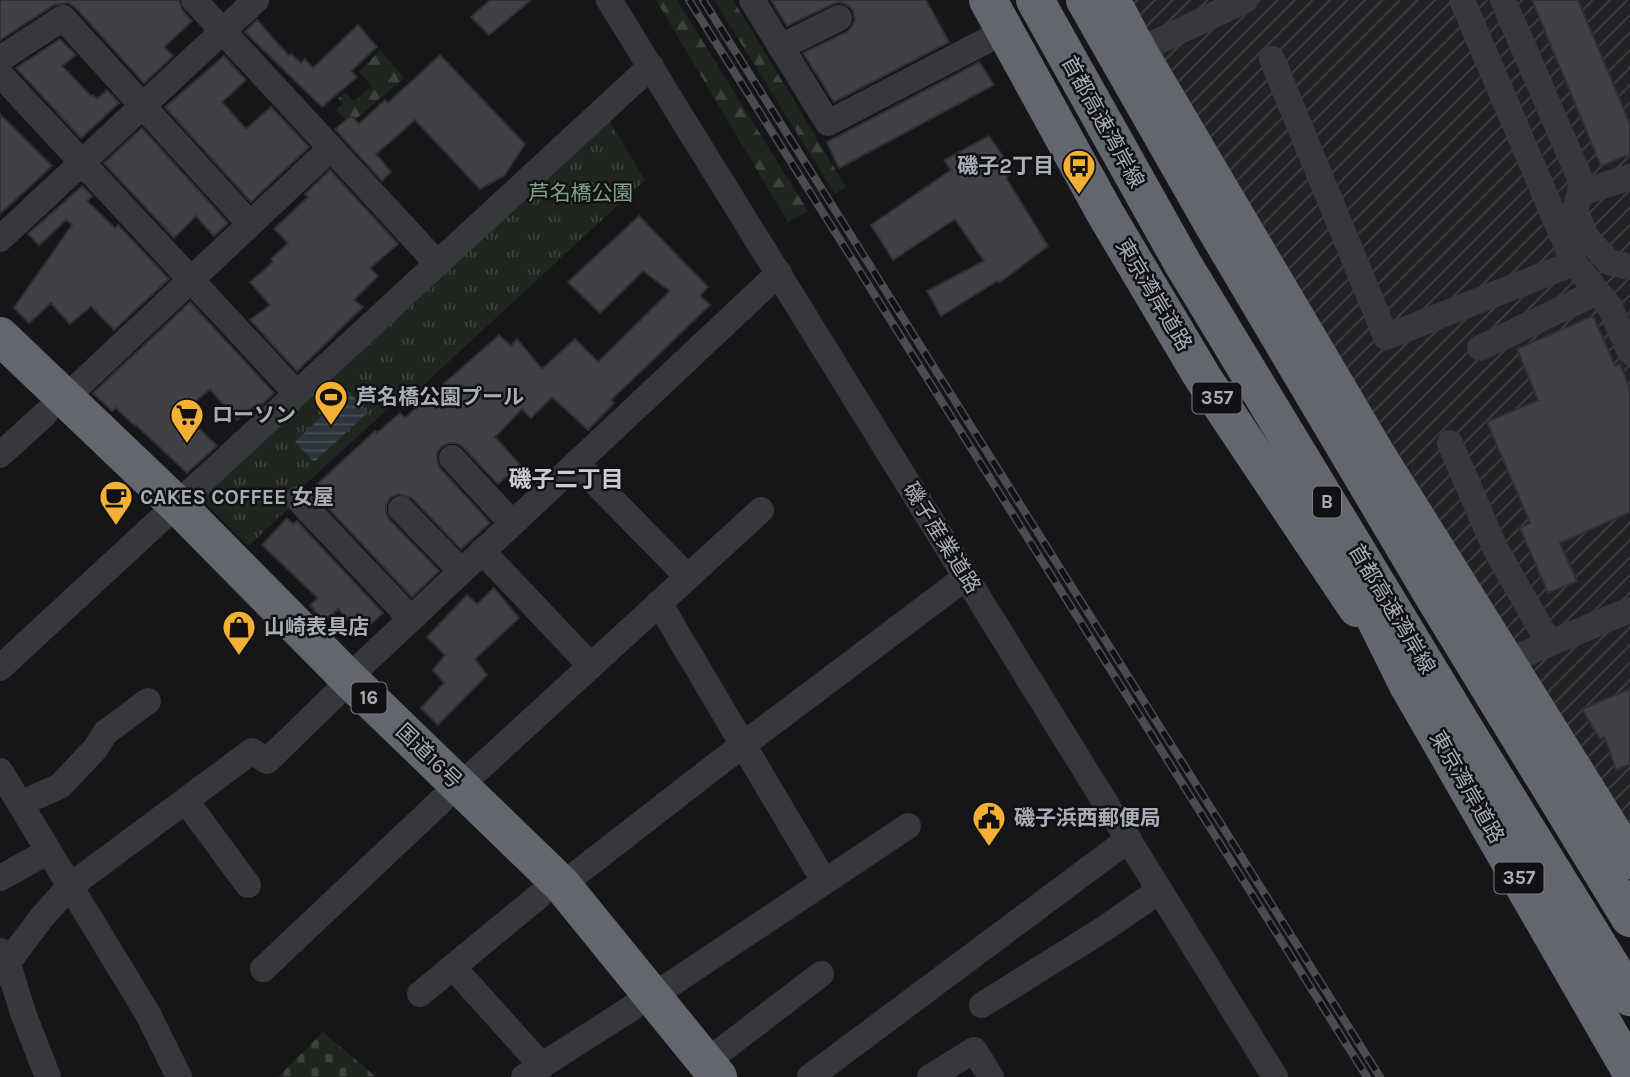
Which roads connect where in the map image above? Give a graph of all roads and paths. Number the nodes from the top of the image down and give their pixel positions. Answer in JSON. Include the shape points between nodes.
{"nodes":[{"id":1,"x":194,"y":0,"type":"edge"},
{"id":2,"x":256,"y":0,"type":"edge"},
{"id":3,"x":609,"y":0,"type":"edge"},
{"id":4,"x":752,"y":0,"type":"edge"},
{"id":5,"x":1035,"y":0,"type":"edge"},
{"id":6,"x":1042,"y":0,"type":"edge"},
{"id":7,"x":1075,"y":0,"type":"edge"},
{"id":8,"x":1085,"y":0,"type":"edge"},
{"id":9,"x":1111,"y":0,"type":"edge"},
{"id":10,"x":1245,"y":0,"type":"edge"},
{"id":11,"x":1462,"y":0,"type":"edge"},
{"id":12,"x":1503,"y":0,"type":"edge"},
{"id":13,"x":996,"y":16,"type":"edge"},
{"id":14,"x":839,"y":18,"type":"dead end"},
{"id":15,"x":223,"y":30,"type":"junction"},
{"id":16,"x":781,"y":47,"type":"junction"},
{"id":17,"x":1139,"y":51,"type":"junction"},
{"id":18,"x":0,"y":59,"type":"edge"},
{"id":19,"x":1272,"y":59,"type":"dead end"},
{"id":20,"x":651,"y":66,"type":"junction"},
{"id":21,"x":0,"y":74,"type":"edge"},
{"id":22,"x":142,"y":106,"type":"junction"},
{"id":23,"x":331,"y":148,"type":"junction"},
{"id":24,"x":82,"y":162,"type":"junction"},
{"id":25,"x":1630,"y":177,"type":"edge"},
{"id":26,"x":1580,"y":193,"type":"junction"},
{"id":27,"x":250,"y":224,"type":"junction"},
{"id":28,"x":0,"y":239,"type":"edge"},
{"id":29,"x":437,"y":263,"type":"junction"},
{"id":30,"x":1574,"y":263,"type":"junction"},
{"id":31,"x":1630,"y":267,"type":"edge"},
{"id":32,"x":779,"y":273,"type":"junction"},
{"id":33,"x":190,"y":280,"type":"junction"},
{"id":34,"x":1597,"y":292,"type":"junction"},
{"id":35,"x":0,"y":336,"type":"edge"},
{"id":36,"x":1628,"y":338,"type":"edge"},
{"id":37,"x":1480,"y":348,"type":"dead end"},
{"id":38,"x":0,"y":368,"type":"edge"},
{"id":39,"x":296,"y":393,"type":"junction"},
{"id":40,"x":53,"y":405,"type":"junction"},
{"id":41,"x":1450,"y":443,"type":"dead end"},
{"id":42,"x":0,"y":455,"type":"edge"},
{"id":43,"x":452,"y":458,"type":"dead end"},
{"id":44,"x":576,"y":463,"type":"junction"},
{"id":45,"x":298,"y":499,"type":"dead end"},
{"id":46,"x":401,"y":509,"type":"dead end"},
{"id":47,"x":761,"y":510,"type":"dead end"},
{"id":48,"x":167,"y":512,"type":"junction"},
{"id":49,"x":512,"y":523,"type":"junction"},
{"id":50,"x":482,"y":551,"type":"junction"},
{"id":51,"x":461,"y":571,"type":"junction"},
{"id":52,"x":688,"y":577,"type":"junction"},
{"id":53,"x":966,"y":577,"type":"junction"},
{"id":54,"x":659,"y":603,"type":"junction"},
{"id":55,"x":1630,"y":610,"type":"edge"},
{"id":56,"x":411,"y":619,"type":"junction"},
{"id":57,"x":1486,"y":628,"type":"junction"},
{"id":58,"x":1549,"y":643,"type":"junction"},
{"id":59,"x":1506,"y":662,"type":"junction"},
{"id":60,"x":591,"y":666,"type":"junction"},
{"id":61,"x":0,"y":668,"type":"edge"},
{"id":62,"x":1408,"y":685,"type":"junction"},
{"id":63,"x":342,"y":686,"type":"junction"},
{"id":64,"x":148,"y":701,"type":"dead end"},
{"id":65,"x":743,"y":746,"type":"junction"},
{"id":66,"x":0,"y":771,"type":"edge"},
{"id":67,"x":451,"y":793,"type":"junction"},
{"id":68,"x":186,"y":801,"type":"junction"},
{"id":69,"x":20,"y":804,"type":"junction"},
{"id":70,"x":908,"y":826,"type":"dead end"},
{"id":71,"x":1129,"y":839,"type":"junction"},
{"id":72,"x":47,"y":852,"type":"junction"},
{"id":73,"x":1630,"y":860,"type":"edge"},
{"id":74,"x":0,"y":878,"type":"edge"},
{"id":75,"x":824,"y":881,"type":"junction"},
{"id":76,"x":248,"y":885,"type":"dead end"},
{"id":77,"x":69,"y":887,"type":"junction"},
{"id":78,"x":1160,"y":890,"type":"junction"},
{"id":79,"x":551,"y":891,"type":"junction"},
{"id":80,"x":1630,"y":918,"type":"edge"},
{"id":81,"x":3,"y":962,"type":"edge"},
{"id":82,"x":453,"y":967,"type":"junction"},
{"id":83,"x":263,"y":969,"type":"dead end"},
{"id":84,"x":821,"y":974,"type":"dead end"},
{"id":85,"x":420,"y":994,"type":"dead end"},
{"id":86,"x":1630,"y":997,"type":"edge"},
{"id":87,"x":643,"y":1000,"type":"junction"},
{"id":88,"x":982,"y":1004,"type":"dead end"},
{"id":89,"x":1630,"y":1070,"type":"edge"},
{"id":90,"x":705,"y":1072,"type":"edge"},
{"id":91,"x":533,"y":1073,"type":"edge"},
{"id":92,"x":48,"y":1077,"type":"edge"},
{"id":93,"x":179,"y":1077,"type":"edge"},
{"id":94,"x":810,"y":1077,"type":"edge"},
{"id":95,"x":930,"y":1077,"type":"edge"},
{"id":96,"x":991,"y":1077,"type":"edge"},
{"id":97,"x":1275,"y":1077,"type":"edge"}],
"edges":[{"from":1,"to":15,"type":"street"},
{"from":2,"to":15,"type":"street"},
{"from":3,"to":20,"type":"street","name":"磯子産業道路"},
{"from":4,"to":16,"type":"street"},
{"from":5,"to":86,"type":"highway","name":"首都高速湾岸線","number":"B","bridge":true,"via":[[1190,276]]},
{"from":6,"to":62,"type":"highway","name":"東京湾岸道路","number":"357","bridge":true,"via":[[1222,318]]},
{"from":7,"to":57,"type":"highway","bridge":true,"via":[[1242,288]]},
{"from":8,"to":80,"type":"highway","name":"首都高速湾岸線","number":"B","bridge":true,"via":[[1420,573]]},
{"from":9,"to":17,"type":"highway"},
{"from":10,"to":17,"type":"street"},
{"from":11,"to":30,"type":"street"},
{"from":12,"to":26,"type":"street","via":[[1582,183]]},
{"from":13,"to":16,"type":"street","via":[[828,123]]},
{"from":13,"to":62,"type":"highway","name":"東京湾岸道路","number":"357","via":[[1203,378]]},
{"from":14,"to":16,"type":"street"},
{"from":15,"to":22,"type":"street"},
{"from":15,"to":23,"type":"street"},
{"from":17,"to":57,"type":"highway","via":[[1375,452]]},
{"from":18,"to":22,"type":"street","via":[[63,18]]},
{"from":19,"to":30,"type":"street","via":[[1386,337]]},
{"from":20,"to":29,"type":"street"},
{"from":20,"to":32,"type":"street","name":"磯子産業道路"},
{"from":21,"to":24,"type":"street"},
{"from":22,"to":24,"type":"street"},
{"from":22,"to":27,"type":"street"},
{"from":23,"to":27,"type":"street"},
{"from":23,"to":29,"type":"street"},
{"from":24,"to":28,"type":"street"},
{"from":24,"to":33,"type":"street"},
{"from":25,"to":26,"type":"street"},
{"from":26,"to":31,"type":"street","via":[[1575,211],[1586,237],[1609,262]]},
{"from":27,"to":33,"type":"street"},
{"from":29,"to":39,"type":"street"},
{"from":30,"to":34,"type":"street"},
{"from":32,"to":44,"type":"street"},
{"from":32,"to":53,"type":"street","name":"磯子産業道路"},
{"from":33,"to":39,"type":"street"},
{"from":33,"to":40,"type":"street"},
{"from":34,"to":36,"type":"street"},
{"from":34,"to":37,"type":"street"},
{"from":35,"to":40,"type":"highway","name":"国道16号","number":"16"},
{"from":38,"to":40,"type":"highway","name":"国道16号","number":"16"},
{"from":39,"to":48,"type":"street"},
{"from":40,"to":42,"type":"street"},
{"from":40,"to":48,"type":"highway","name":"国道16号","number":"16"},
{"from":41,"to":58,"type":"street","via":[[1495,548]]},
{"from":43,"to":49,"type":"street"},
{"from":44,"to":49,"type":"street"},
{"from":44,"to":52,"type":"street"},
{"from":45,"to":56,"type":"street"},
{"from":46,"to":51,"type":"street"},
{"from":47,"to":52,"type":"street"},
{"from":48,"to":61,"type":"street"},
{"from":48,"to":63,"type":"highway","name":"国道16号","number":"16"},
{"from":49,"to":50,"type":"street"},
{"from":50,"to":51,"type":"street"},
{"from":50,"to":60,"type":"street"},
{"from":51,"to":56,"type":"street"},
{"from":52,"to":54,"type":"street"},
{"from":53,"to":65,"type":"street"},
{"from":53,"to":71,"type":"street","name":"磯子産業道路"},
{"from":54,"to":60,"type":"street"},
{"from":54,"to":65,"type":"street"},
{"from":55,"to":58,"type":"street"},
{"from":56,"to":63,"type":"street"},
{"from":57,"to":59,"type":"highway"},
{"from":58,"to":59,"type":"street"},
{"from":59,"to":73,"type":"highway"},
{"from":60,"to":67,"type":"street"},
{"from":62,"to":89,"type":"highway","name":"東京湾岸道路","number":"357"},
{"from":63,"to":67,"type":"highway","name":"国道16号","number":"16"},
{"from":63,"to":68,"type":"street","via":[[267,761],[252,751]]},
{"from":64,"to":69,"type":"street","via":[[105,733],[60,786]]},
{"from":65,"to":75,"type":"street"},
{"from":65,"to":79,"type":"street"},
{"from":66,"to":69,"type":"street"},
{"from":67,"to":79,"type":"highway","name":"国道16号","number":"16"},
{"from":67,"to":83,"type":"street"},
{"from":68,"to":76,"type":"street"},
{"from":68,"to":77,"type":"street"},
{"from":69,"to":72,"type":"street"},
{"from":70,"to":75,"type":"street"},
{"from":71,"to":78,"type":"street","name":"磯子産業道路"},
{"from":71,"to":94,"type":"street"},
{"from":72,"to":74,"type":"street"},
{"from":72,"to":77,"type":"street"},
{"from":75,"to":87,"type":"street"},
{"from":77,"to":81,"type":"street"},
{"from":77,"to":93,"type":"street","via":[[148,1014]]},
{"from":78,"to":88,"type":"street"},
{"from":78,"to":97,"type":"street","name":"磯子産業道路"},
{"from":79,"to":82,"type":"street"},
{"from":79,"to":87,"type":"highway","name":"国道16号","number":"16"},
{"from":81,"to":92,"type":"street"},
{"from":82,"to":85,"type":"street"},
{"from":82,"to":91,"type":"street"},
{"from":84,"to":90,"type":"street"},
{"from":87,"to":90,"type":"highway","name":"国道16号","number":"16"},
{"from":87,"to":91,"type":"street"},
{"from":95,"to":96,"type":"street","via":[[974,1050]]}]}
